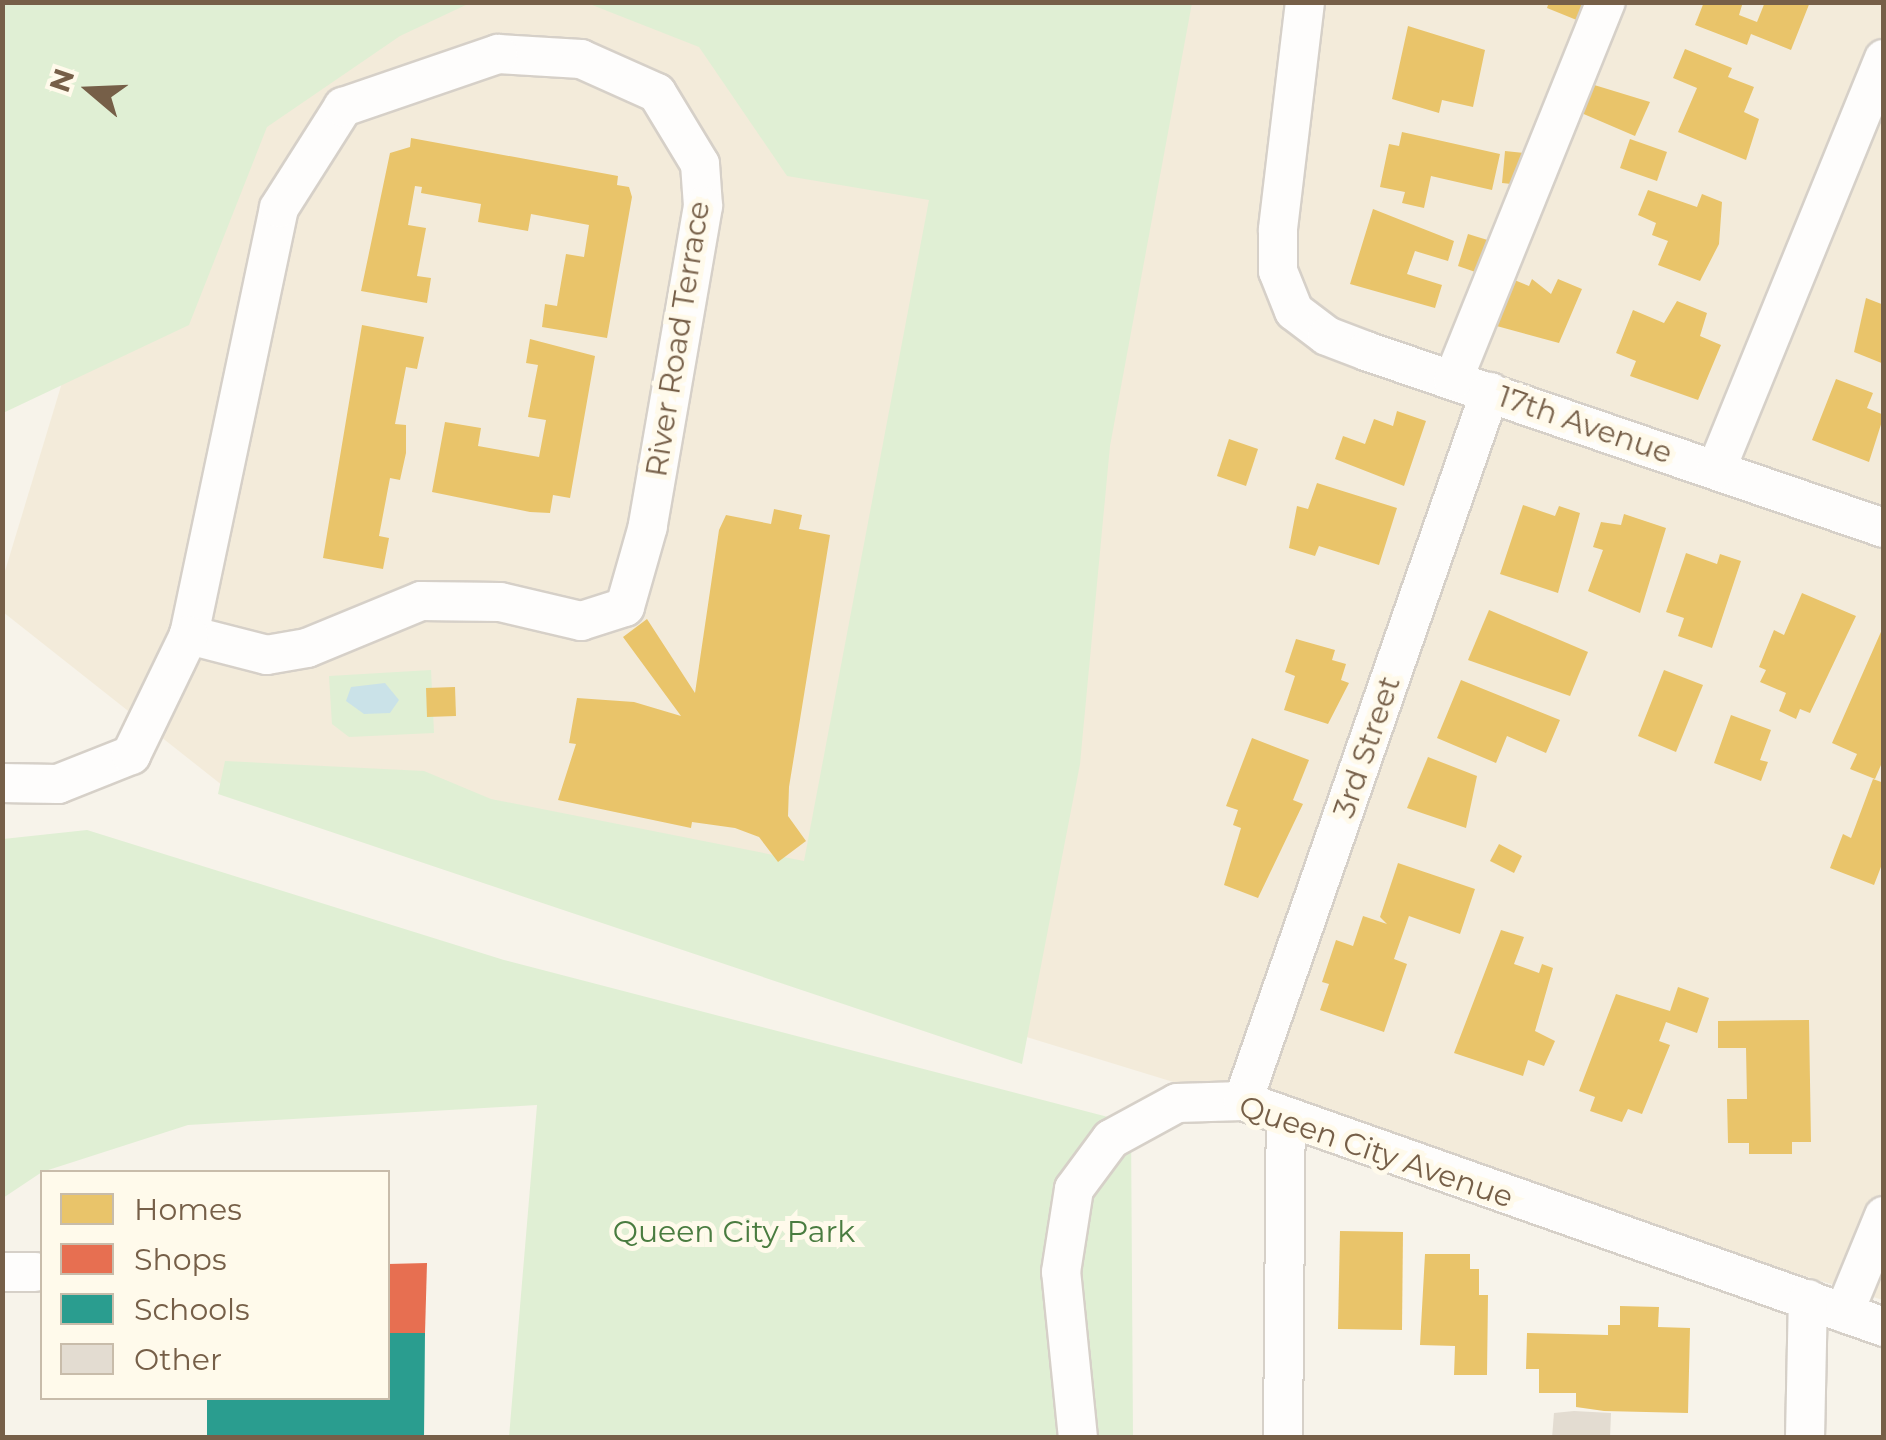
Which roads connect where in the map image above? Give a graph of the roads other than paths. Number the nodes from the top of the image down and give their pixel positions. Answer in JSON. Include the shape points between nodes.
{"nodes":[{"id":1,"x":1306,"y":2,"type":"edge"},
{"id":2,"x":1606,"y":2,"type":"edge"},
{"id":3,"x":1884,"y":59,"type":"edge"},
{"id":4,"x":1453,"y":380,"type":"junction"},
{"id":5,"x":1490,"y":392,"type":"junction"},
{"id":6,"x":1716,"y":470,"type":"junction"},
{"id":7,"x":1884,"y":528,"type":"edge"},
{"id":8,"x":189,"y":635,"type":"junction"},
{"id":9,"x":2,"y":783,"type":"edge"},
{"id":10,"x":1243,"y":1101,"type":"junction"},
{"id":11,"x":1286,"y":1121,"type":"junction"},
{"id":12,"x":1884,"y":1216,"type":"edge"},
{"id":13,"x":1808,"y":1299,"type":"junction"},
{"id":14,"x":1844,"y":1313,"type":"junction"},
{"id":15,"x":1884,"y":1327,"type":"edge"},
{"id":16,"x":1078,"y":1438,"type":"edge"},
{"id":17,"x":1283,"y":1438,"type":"edge"},
{"id":18,"x":1805,"y":1438,"type":"edge"}],
"edges":[{"from":1,"to":4,"type":"street","name":"17th Avenue","via":[[1292,67],[1278,271],[1294,311],[1327,336]]},
{"from":2,"to":4,"type":"street"},
{"from":3,"to":6,"type":"street"},
{"from":4,"to":5,"type":"street","name":"17th Avenue"},
{"from":5,"to":6,"type":"street","name":"17th Avenue"},
{"from":5,"to":10,"type":"street","name":"3rd Street"},
{"from":6,"to":7,"type":"street","name":"17th Avenue"},
{"from":8,"to":8,"type":"street","name":"River Road Terrace","via":[[279,208],[344,107],[498,54],[581,59],[657,94],[700,164],[702,206],[648,526],[624,608],[582,621],[500,602],[420,601],[307,648],[267,655]]},
{"from":8,"to":9,"type":"street","name":"River Road Terrace","via":[[132,755],[58,784]]},
{"from":10,"to":11,"type":"street","name":"Queen City Avenue"},
{"from":10,"to":16,"type":"street","name":"Queen City Avenue","via":[[1177,1104],[1131,1123],[1095,1154],[1074,1188],[1060,1272]]},
{"from":11,"to":13,"type":"street","name":"Queen City Avenue"},
{"from":11,"to":17,"type":"street"},
{"from":12,"to":14,"type":"street"},
{"from":13,"to":14,"type":"street","name":"Queen City Avenue"},
{"from":13,"to":18,"type":"street"},
{"from":14,"to":15,"type":"street","name":"Queen City Avenue"}]}
